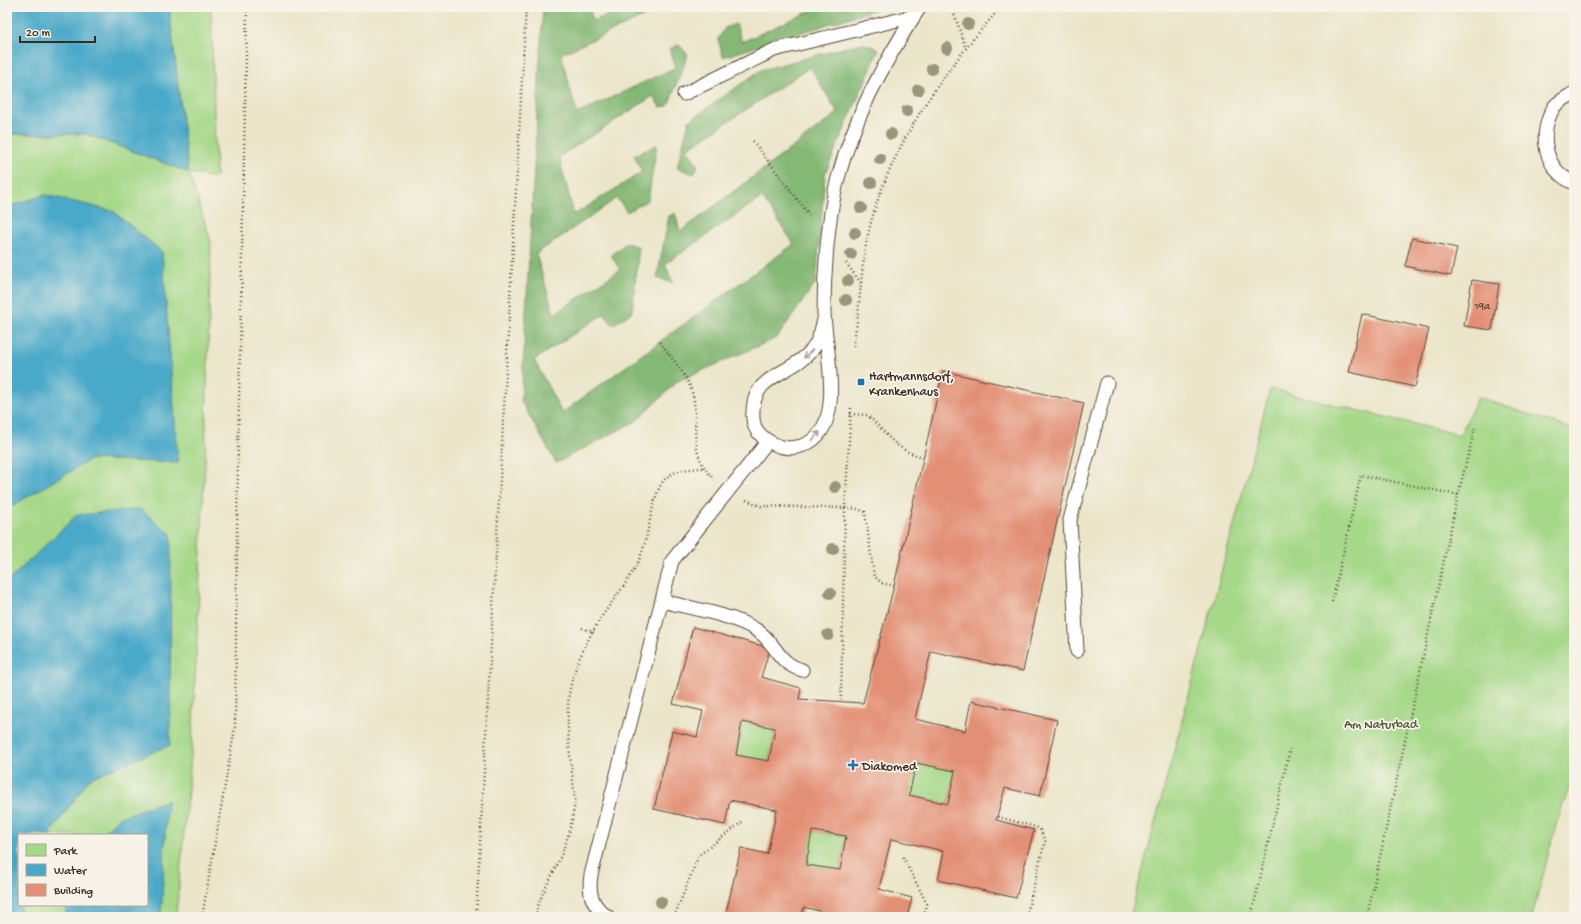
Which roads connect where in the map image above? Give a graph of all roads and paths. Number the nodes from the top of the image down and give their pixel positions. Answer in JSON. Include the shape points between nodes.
{"nodes":[{"id":1,"x":247,"y":7,"type":"edge"},
{"id":2,"x":526,"y":7,"type":"edge"},
{"id":3,"x":952,"y":7,"type":"edge"},
{"id":4,"x":1001,"y":7,"type":"edge"},
{"id":5,"x":917,"y":12,"type":"edge"},
{"id":6,"x":966,"y":47,"type":"junction"},
{"id":7,"x":1574,"y":93,"type":"edge"},
{"id":8,"x":684,"y":94,"type":"dead end"},
{"id":9,"x":754,"y":141,"type":"dead end"},
{"id":10,"x":1574,"y":183,"type":"edge"},
{"id":11,"x":829,"y":240,"type":"junction"},
{"id":12,"x":861,"y":283,"type":"junction"},
{"id":13,"x":824,"y":320,"type":"junction"},
{"id":14,"x":660,"y":342,"type":"dead end"},
{"id":15,"x":853,"y":346,"type":"dead end"},
{"id":16,"x":1107,"y":383,"type":"dead end"},
{"id":17,"x":851,"y":408,"type":"dead end"},
{"id":18,"x":850,"y":414,"type":"junction"},
{"id":19,"x":1475,"y":428,"type":"dead end"},
{"id":20,"x":768,"y":441,"type":"junction"},
{"id":21,"x":924,"y":457,"type":"dead end"},
{"id":22,"x":703,"y":468,"type":"junction"},
{"id":23,"x":729,"y":490,"type":"junction"},
{"id":24,"x":1458,"y":495,"type":"junction"},
{"id":25,"x":845,"y":508,"type":"junction"},
{"id":26,"x":894,"y":586,"type":"dead end"},
{"id":27,"x":662,"y":601,"type":"junction"},
{"id":28,"x":1332,"y":602,"type":"dead end"},
{"id":29,"x":582,"y":628,"type":"dead end"},
{"id":30,"x":594,"y":632,"type":"junction"},
{"id":31,"x":1077,"y":651,"type":"dead end"},
{"id":32,"x":802,"y":670,"type":"dead end"},
{"id":33,"x":841,"y":700,"type":"dead end"},
{"id":34,"x":1290,"y":749,"type":"dead end"},
{"id":35,"x":998,"y":817,"type":"dead end"},
{"id":36,"x":742,"y":822,"type":"dead end"},
{"id":37,"x":903,"y":857,"type":"dead end"},
{"id":38,"x":925,"y":913,"type":"junction"},
{"id":39,"x":202,"y":917,"type":"edge"},
{"id":40,"x":476,"y":917,"type":"edge"},
{"id":41,"x":535,"y":917,"type":"edge"},
{"id":42,"x":608,"y":917,"type":"edge"},
{"id":43,"x":674,"y":917,"type":"edge"},
{"id":44,"x":923,"y":917,"type":"edge"},
{"id":45,"x":962,"y":917,"type":"edge"},
{"id":46,"x":1026,"y":917,"type":"edge"},
{"id":47,"x":1252,"y":917,"type":"edge"},
{"id":48,"x":1367,"y":917,"type":"edge"}],
"edges":[{"from":1,"to":39,"type":"path","via":[[235,728]]},
{"from":2,"to":40,"type":"path"},
{"from":3,"to":6,"type":"path"},
{"from":4,"to":6,"type":"path"},
{"from":5,"to":8,"type":"lane","via":[[774,50]]},
{"from":5,"to":11,"type":"lane","via":[[883,71],[846,151],[833,205]]},
{"from":6,"to":12,"type":"path","via":[[917,117],[896,157],[870,226]]},
{"from":7,"to":10,"type":"lane","via":[[1555,106],[1545,129],[1545,150],[1556,172]]},
{"from":9,"to":11,"type":"path"},
{"from":11,"to":12,"type":"path"},
{"from":11,"to":13,"type":"lane"},
{"from":12,"to":15,"type":"path","via":[[859,317]]},
{"from":13,"to":20,"type":"lane","one_way":true,"via":[[811,351],[800,361],[769,379],[755,396],[752,408],[753,422],[759,433]]},
{"from":20,"to":13,"type":"lane","one_way":true,"via":[[780,447],[804,446],[815,438],[824,426],[831,377]]},
{"from":14,"to":22,"type":"path","via":[[691,391],[696,445]]},
{"from":16,"to":31,"type":"lane","via":[[1070,520]]},
{"from":17,"to":18,"type":"path"},
{"from":18,"to":21,"type":"path","via":[[868,415],[894,444],[909,453]]},
{"from":18,"to":25,"type":"path"},
{"from":19,"to":24,"type":"path"},
{"from":20,"to":23,"type":"lane"},
{"from":22,"to":23,"type":"path"},
{"from":22,"to":30,"type":"path","via":[[670,474],[660,485],[641,555]]},
{"from":23,"to":25,"type":"path","via":[[761,506]]},
{"from":23,"to":27,"type":"lane","via":[[672,561]]},
{"from":24,"to":28,"type":"path","via":[[1361,475]]},
{"from":24,"to":48,"type":"path"},
{"from":25,"to":26,"type":"path","via":[[865,512],[874,576],[882,583]]},
{"from":25,"to":33,"type":"path"},
{"from":27,"to":32,"type":"lane","via":[[745,623],[768,639],[787,664]]},
{"from":27,"to":42,"type":"lane","via":[[591,875],[589,889],[592,901],[598,910]]},
{"from":29,"to":30,"type":"path"},
{"from":30,"to":41,"type":"path","via":[[579,662],[570,694],[568,725],[574,810],[564,847]]},
{"from":34,"to":47,"type":"path"},
{"from":35,"to":46,"type":"path","via":[[1040,830],[1045,841]]},
{"from":36,"to":43,"type":"path","via":[[700,855]]},
{"from":37,"to":38,"type":"path","via":[[927,904]]},
{"from":38,"to":44,"type":"path"},
{"from":38,"to":45,"type":"path"}]}
